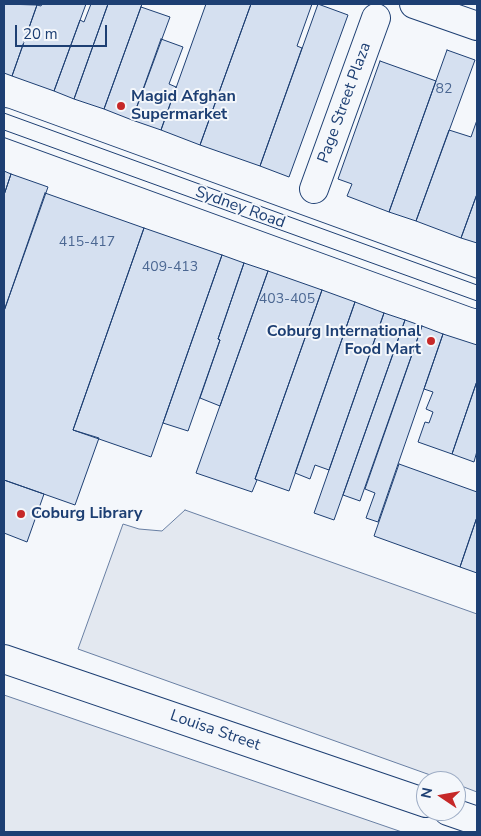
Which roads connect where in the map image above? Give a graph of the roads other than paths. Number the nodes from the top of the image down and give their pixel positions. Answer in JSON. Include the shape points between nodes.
{"nodes":[{"id":1,"x":414,"y":4,"type":"edge"},
{"id":2,"x":376,"y":18,"type":"dead end"},
{"id":3,"x":477,"y":26,"type":"edge"},
{"id":4,"x":4,"y":122,"type":"edge"},
{"id":5,"x":314,"y":189,"type":"dead end"},
{"id":6,"x":477,"y":294,"type":"edge"},
{"id":7,"x":4,"y":659,"type":"edge"},
{"id":8,"x":416,"y":801,"type":"edge"}],
"edges":[{"from":1,"to":3,"type":"main road"},
{"from":2,"to":5,"type":"main road","name":"Page Street Plaza"},
{"from":4,"to":6,"type":"main road","name":"Sydney Road"},
{"from":7,"to":8,"type":"main road","name":"Louisa Street"}]}
